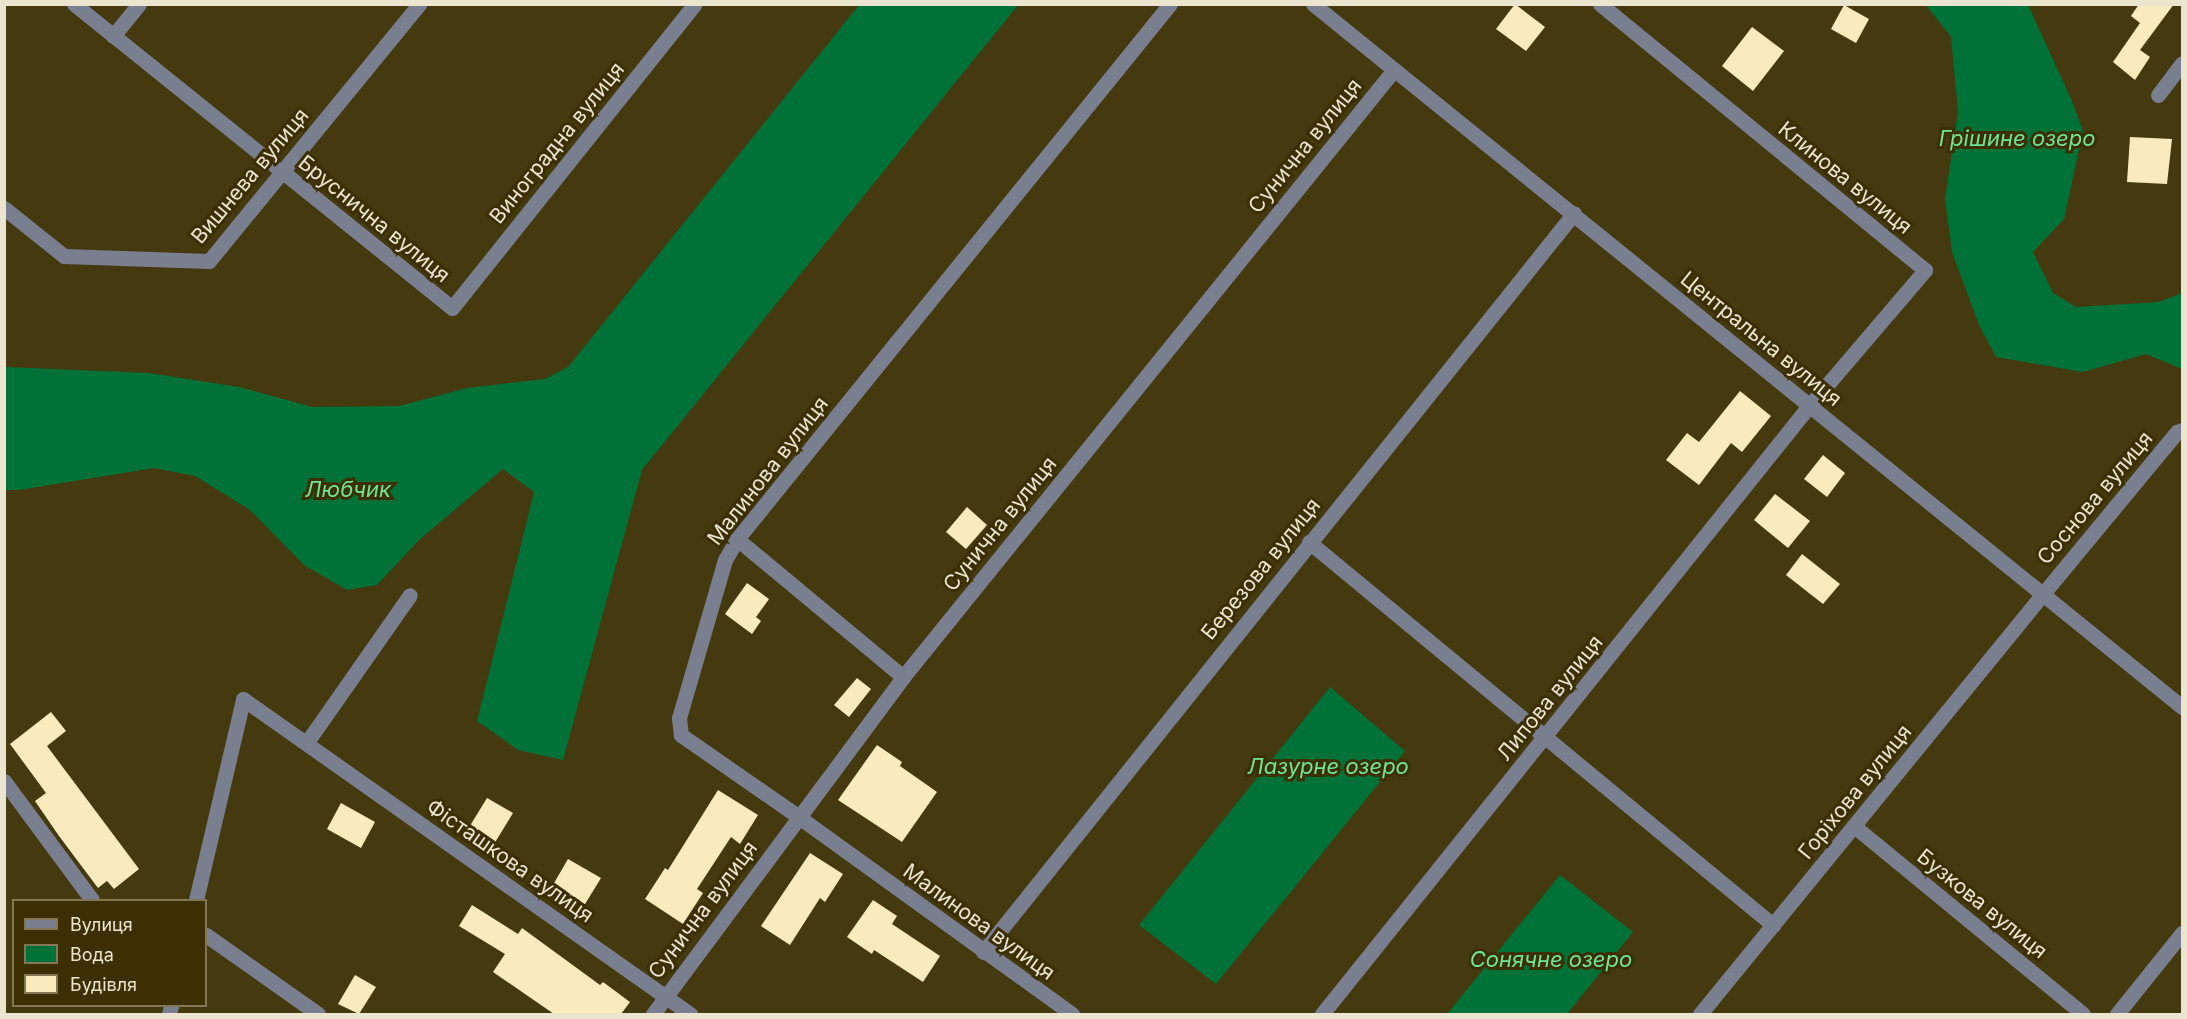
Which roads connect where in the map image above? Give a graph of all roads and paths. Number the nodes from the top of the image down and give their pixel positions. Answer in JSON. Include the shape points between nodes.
{"nodes":[{"id":1,"x":74,"y":4,"type":"edge"},
{"id":2,"x":139,"y":4,"type":"edge"},
{"id":3,"x":419,"y":4,"type":"edge"},
{"id":4,"x":695,"y":4,"type":"edge"},
{"id":5,"x":1170,"y":4,"type":"edge"},
{"id":6,"x":1600,"y":4,"type":"edge"},
{"id":7,"x":1323,"y":8,"type":"edge"},
{"id":8,"x":113,"y":36,"type":"junction"},
{"id":9,"x":2182,"y":63,"type":"edge"},
{"id":10,"x":1393,"y":71,"type":"junction"},
{"id":11,"x":2158,"y":95,"type":"dead end"},
{"id":12,"x":282,"y":173,"type":"junction"},
{"id":13,"x":4,"y":208,"type":"edge"},
{"id":14,"x":1574,"y":213,"type":"junction"},
{"id":15,"x":452,"y":308,"type":"joint"},
{"id":16,"x":1809,"y":406,"type":"junction"},
{"id":17,"x":2182,"y":430,"type":"edge"},
{"id":18,"x":737,"y":539,"type":"junction"},
{"id":19,"x":1309,"y":543,"type":"junction"},
{"id":20,"x":410,"y":595,"type":"dead end"},
{"id":21,"x":2042,"y":595,"type":"junction"},
{"id":22,"x":903,"y":677,"type":"junction"},
{"id":23,"x":2182,"y":708,"type":"edge"},
{"id":24,"x":1544,"y":738,"type":"junction"},
{"id":25,"x":306,"y":742,"type":"junction"},
{"id":26,"x":4,"y":781,"type":"edge"},
{"id":27,"x":799,"y":817,"type":"junction"},
{"id":28,"x":1854,"y":826,"type":"junction"},
{"id":29,"x":91,"y":899,"type":"edge"},
{"id":30,"x":196,"y":899,"type":"edge"},
{"id":31,"x":1773,"y":925,"type":"junction"},
{"id":32,"x":2182,"y":933,"type":"edge"},
{"id":33,"x":207,"y":936,"type":"edge"},
{"id":34,"x":983,"y":952,"type":"junction"},
{"id":35,"x":665,"y":997,"type":"junction"},
{"id":36,"x":318,"y":1014,"type":"edge"},
{"id":37,"x":653,"y":1014,"type":"edge"},
{"id":38,"x":690,"y":1014,"type":"edge"},
{"id":39,"x":1072,"y":1014,"type":"edge"},
{"id":40,"x":1322,"y":1014,"type":"edge"},
{"id":41,"x":1700,"y":1014,"type":"edge"},
{"id":42,"x":2083,"y":1014,"type":"edge"},
{"id":43,"x":2117,"y":1014,"type":"edge"}],
"edges":[{"from":1,"to":8,"type":"street","name":"Бруснична вулиця"},
{"from":2,"to":8,"type":"street"},
{"from":3,"to":12,"type":"street","name":"Вишнева вулиця"},
{"from":4,"to":15,"type":"street","name":"Виноградна вулиця"},
{"from":5,"to":18,"type":"street","name":"Малинова вулиця"},
{"from":6,"to":16,"type":"street","name":"Клинова вулиця","via":[[1924,270]]},
{"from":7,"to":10,"type":"street","name":"Центральна вулиця"},
{"from":8,"to":12,"type":"street","name":"Бруснична вулиця"},
{"from":9,"to":11,"type":"street"},
{"from":10,"to":14,"type":"street","name":"Центральна вулиця"},
{"from":10,"to":22,"type":"street","name":"Сунична вулиця"},
{"from":12,"to":13,"type":"street","name":"Вишнева вулиця","via":[[209,261],[64,256]]},
{"from":12,"to":15,"type":"street","name":"Бруснична вулиця"},
{"from":14,"to":16,"type":"street","name":"Центральна вулиця"},
{"from":14,"to":19,"type":"street","name":"Березова вулиця"},
{"from":16,"to":21,"type":"street","name":"Центральна вулиця"},
{"from":16,"to":24,"type":"street","name":"Липова вулиця"},
{"from":17,"to":21,"type":"street","name":"Соснова вулиця"},
{"from":18,"to":22,"type":"street"},
{"from":18,"to":27,"type":"street","name":"Малинова вулиця","via":[[724,560],[679,718],[681,735]]},
{"from":19,"to":24,"type":"street"},
{"from":19,"to":34,"type":"street","name":"Березова вулиця"},
{"from":20,"to":25,"type":"street"},
{"from":21,"to":23,"type":"street","name":"Центральна вулиця"},
{"from":21,"to":28,"type":"street","name":"Горіхова вулиця"},
{"from":22,"to":27,"type":"street","name":"Сунична вулиця"},
{"from":24,"to":31,"type":"street"},
{"from":24,"to":40,"type":"street","name":"Липова вулиця"},
{"from":25,"to":30,"type":"street","name":"Фісташкова вулиця","via":[[243,699]]},
{"from":25,"to":35,"type":"street","name":"Фісташкова вулиця"},
{"from":26,"to":29,"type":"street"},
{"from":27,"to":34,"type":"street","name":"Малинова вулиця"},
{"from":27,"to":35,"type":"street","name":"Сунична вулиця"},
{"from":28,"to":31,"type":"street","name":"Горіхова вулиця"},
{"from":28,"to":42,"type":"street","name":"Бузкова вулиця"},
{"from":31,"to":41,"type":"street","name":"Горіхова вулиця"},
{"from":32,"to":43,"type":"street"},
{"from":33,"to":36,"type":"street"},
{"from":34,"to":39,"type":"street","name":"Малинова вулиця"},
{"from":35,"to":37,"type":"street","name":"Сунична вулиця"},
{"from":35,"to":38,"type":"street","name":"Фісташкова вулиця"}]}
